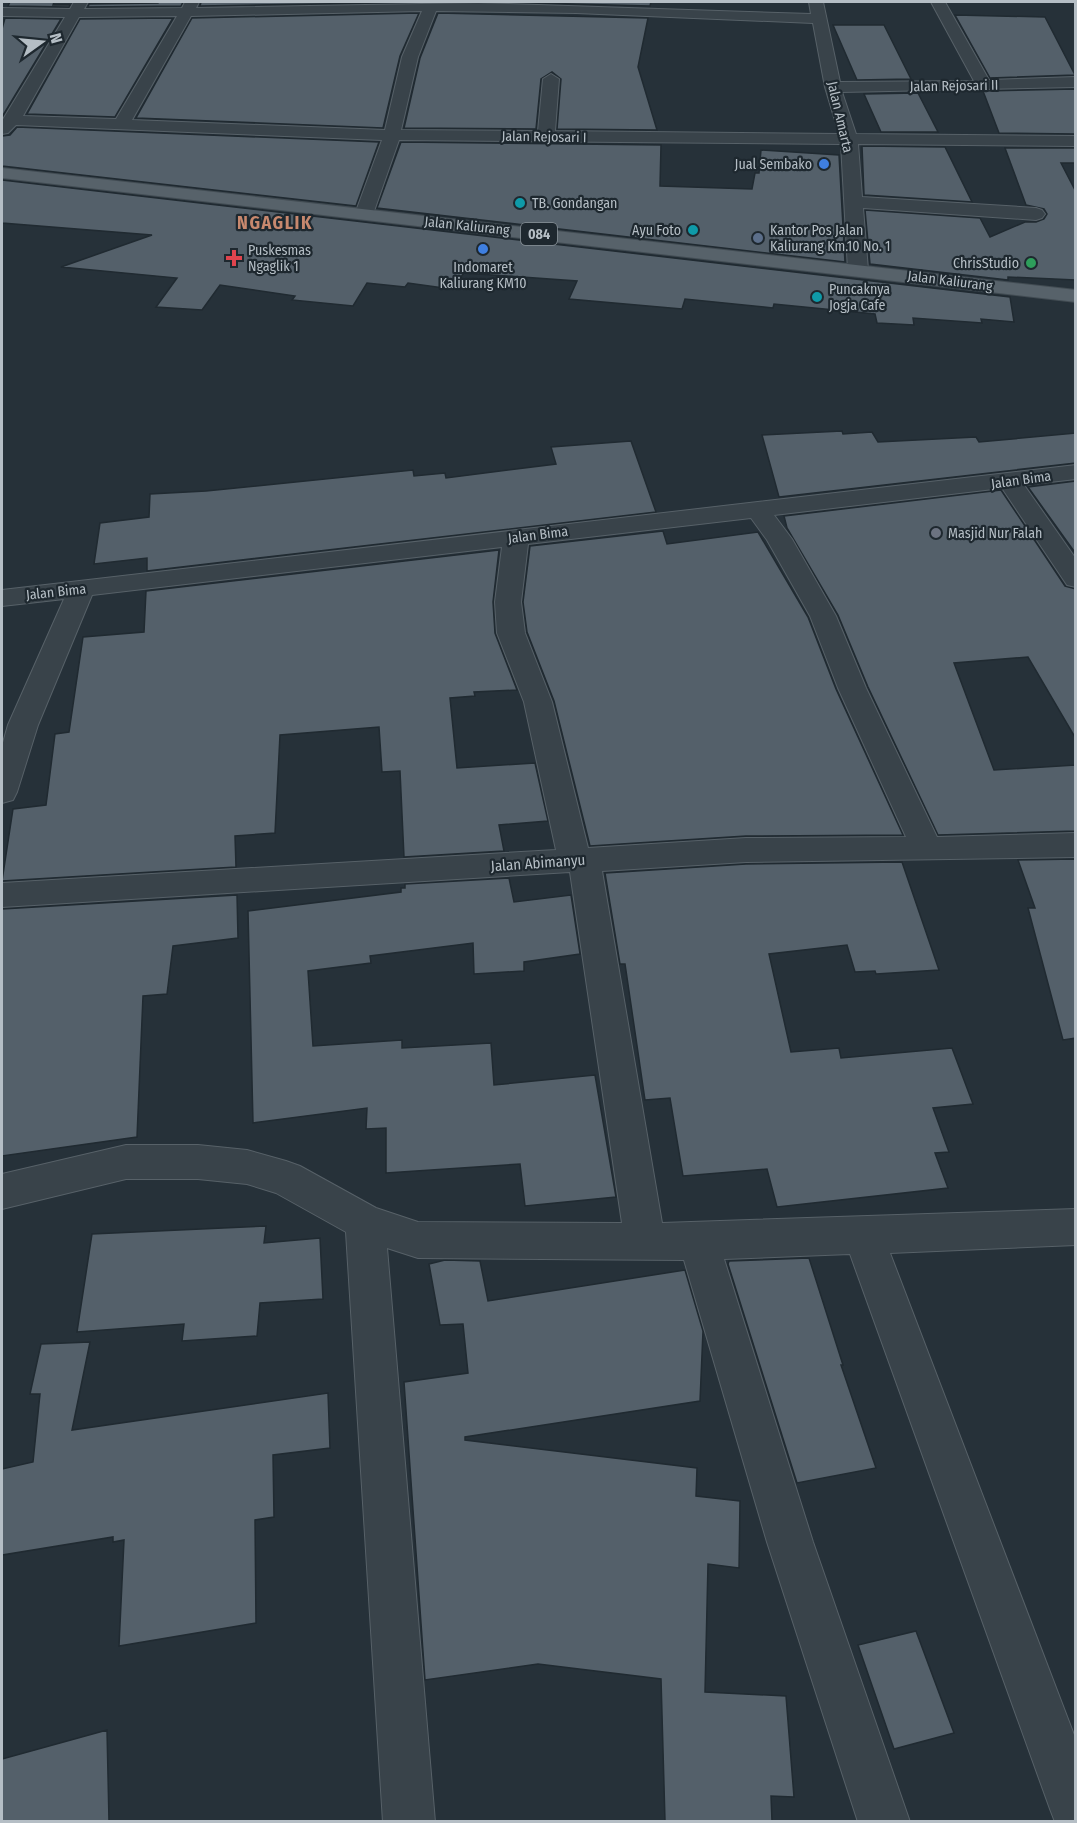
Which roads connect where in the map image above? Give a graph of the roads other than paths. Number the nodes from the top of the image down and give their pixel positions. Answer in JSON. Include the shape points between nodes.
{"nodes":[{"id":1,"x":816,"y":2,"type":"edge"},
{"id":2,"x":938,"y":2,"type":"edge"},
{"id":3,"x":190,"y":7,"type":"edge"},
{"id":4,"x":431,"y":7,"type":"junction"},
{"id":5,"x":78,"y":8,"type":"edge"},
{"id":6,"x":2,"y":12,"type":"edge"},
{"id":7,"x":820,"y":19,"type":"junction"},
{"id":8,"x":551,"y":79,"type":"dead end"},
{"id":9,"x":1076,"y":82,"type":"edge"},
{"id":10,"x":984,"y":85,"type":"junction"},
{"id":11,"x":833,"y":87,"type":"junction"},
{"id":12,"x":122,"y":124,"type":"junction"},
{"id":13,"x":7,"y":125,"type":"edge"},
{"id":14,"x":392,"y":135,"type":"junction"},
{"id":15,"x":546,"y":137,"type":"junction"},
{"id":16,"x":849,"y":141,"type":"junction"},
{"id":17,"x":1076,"y":141,"type":"edge"},
{"id":18,"x":2,"y":173,"type":"edge"},
{"id":19,"x":853,"y":202,"type":"junction"},
{"id":20,"x":364,"y":214,"type":"junction"},
{"id":21,"x":1036,"y":214,"type":"dead end"},
{"id":22,"x":858,"y":270,"type":"junction"},
{"id":23,"x":1076,"y":296,"type":"edge"},
{"id":24,"x":1076,"y":472,"type":"edge"},
{"id":25,"x":1009,"y":481,"type":"junction"},
{"id":26,"x":758,"y":510,"type":"junction"},
{"id":27,"x":516,"y":537,"type":"junction"},
{"id":28,"x":1076,"y":579,"type":"edge"},
{"id":29,"x":81,"y":590,"type":"junction"},
{"id":30,"x":2,"y":598,"type":"edge"},
{"id":31,"x":2,"y":792,"type":"edge"},
{"id":32,"x":1076,"y":845,"type":"edge"},
{"id":33,"x":927,"y":849,"type":"junction"},
{"id":34,"x":580,"y":861,"type":"junction"},
{"id":35,"x":2,"y":896,"type":"edge"},
{"id":36,"x":2,"y":1191,"type":"edge"},
{"id":37,"x":365,"y":1222,"type":"junction"},
{"id":38,"x":1076,"y":1227,"type":"edge"},
{"id":39,"x":863,"y":1234,"type":"junction"},
{"id":40,"x":645,"y":1242,"type":"junction"},
{"id":41,"x":699,"y":1242,"type":"junction"},
{"id":42,"x":1076,"y":1809,"type":"edge"},
{"id":43,"x":409,"y":1821,"type":"edge"},
{"id":44,"x":884,"y":1821,"type":"edge"}],
"edges":[{"from":1,"to":7,"type":"street","name":"Jalan Amarta"},
{"from":2,"to":10,"type":"street"},
{"from":3,"to":4,"type":"street"},
{"from":3,"to":5,"type":"street"},
{"from":3,"to":12,"type":"street"},
{"from":4,"to":7,"type":"street"},
{"from":4,"to":14,"type":"street","via":[[410,57]]},
{"from":5,"to":6,"type":"street"},
{"from":5,"to":13,"type":"street"},
{"from":7,"to":11,"type":"street","name":"Jalan Amarta"},
{"from":8,"to":15,"type":"street"},
{"from":9,"to":10,"type":"street","name":"Jalan Rejosari II"},
{"from":10,"to":11,"type":"street","name":"Jalan Rejosari II"},
{"from":11,"to":16,"type":"street","name":"Jalan Amarta"},
{"from":12,"to":13,"type":"street","name":"Jalan Rejosari I"},
{"from":12,"to":14,"type":"street","name":"Jalan Rejosari I"},
{"from":14,"to":15,"type":"street","name":"Jalan Rejosari I"},
{"from":14,"to":20,"type":"street"},
{"from":15,"to":16,"type":"street","name":"Jalan Rejosari I"},
{"from":16,"to":17,"type":"street","name":"Jalan Rejosari I"},
{"from":16,"to":19,"type":"street","name":"Jalan Amarta"},
{"from":18,"to":20,"type":"main road","name":"Jalan Kaliurang","number":"084"},
{"from":19,"to":21,"type":"street"},
{"from":19,"to":22,"type":"street","name":"Jalan Amarta"},
{"from":20,"to":22,"type":"main road","name":"Jalan Kaliurang","number":"084"},
{"from":22,"to":23,"type":"main road","name":"Jalan Kaliurang","number":"084"},
{"from":24,"to":25,"type":"street","name":"Jalan Bima"},
{"from":25,"to":26,"type":"street","name":"Jalan Bima"},
{"from":25,"to":28,"type":"street"},
{"from":26,"to":27,"type":"street","name":"Jalan Bima"},
{"from":26,"to":33,"type":"street","via":[[823,616]]},
{"from":27,"to":29,"type":"street","name":"Jalan Bima"},
{"from":27,"to":34,"type":"street","via":[[507,603],[511,633],[538,702]]},
{"from":29,"to":30,"type":"street","name":"Jalan Bima"},
{"from":29,"to":31,"type":"street","via":[[23,725]]},
{"from":32,"to":33,"type":"street","name":"Jalan Abimanyu"},
{"from":33,"to":34,"type":"street","name":"Jalan Abimanyu","via":[[746,850]]},
{"from":34,"to":35,"type":"street","name":"Jalan Abimanyu"},
{"from":34,"to":40,"type":"street"},
{"from":36,"to":37,"type":"street","via":[[126,1162],[198,1162],[247,1167],[286,1178]]},
{"from":37,"to":40,"type":"street","via":[[418,1240]]},
{"from":37,"to":43,"type":"street"},
{"from":38,"to":39,"type":"street"},
{"from":39,"to":41,"type":"street"},
{"from":39,"to":42,"type":"street"},
{"from":40,"to":41,"type":"street"},
{"from":41,"to":44,"type":"street","via":[[790,1542]]}]}
